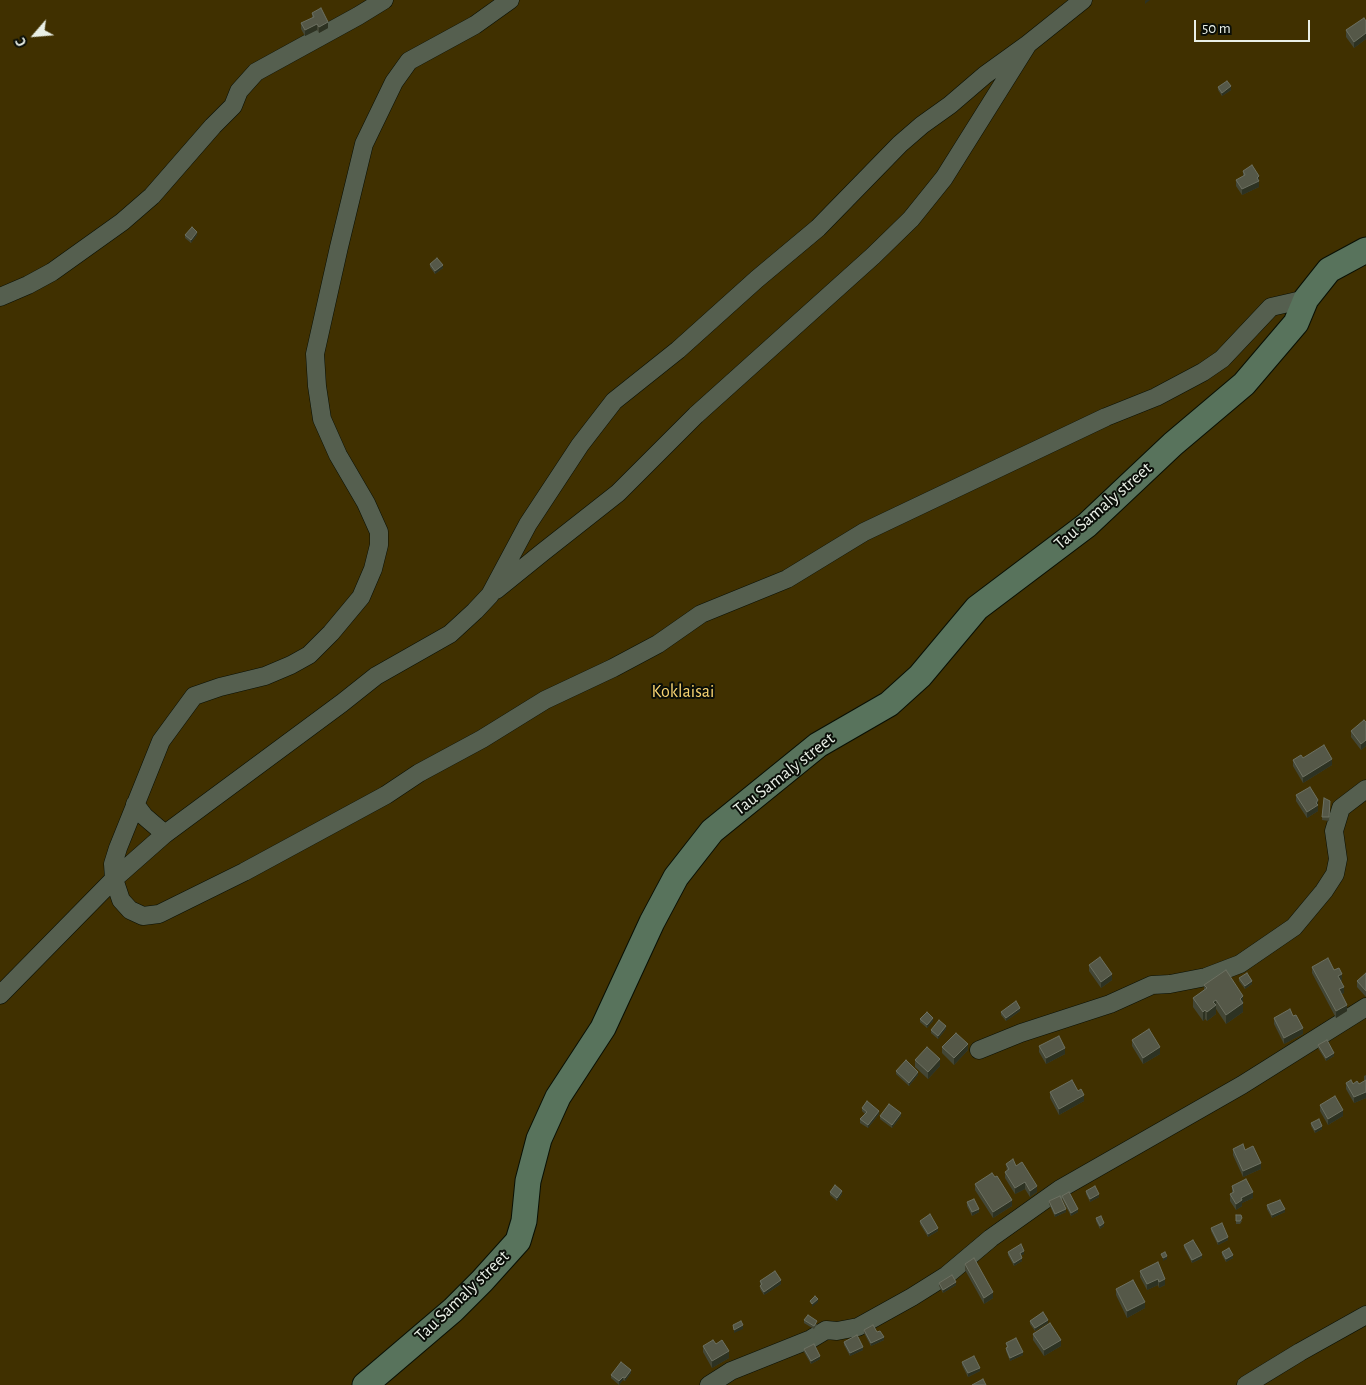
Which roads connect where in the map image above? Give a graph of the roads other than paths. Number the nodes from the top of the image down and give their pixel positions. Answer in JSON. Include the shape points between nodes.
{"nodes":[{"id":1,"x":384,"y":0,"type":"edge"},
{"id":2,"x":510,"y":0,"type":"edge"},
{"id":3,"x":1083,"y":0,"type":"edge"},
{"id":4,"x":1028,"y":44,"type":"junction"},
{"id":5,"x":1366,"y":250,"type":"edge"},
{"id":6,"x":0,"y":297,"type":"edge"},
{"id":7,"x":1306,"y":299,"type":"junction"},
{"id":8,"x":490,"y":595,"type":"junction"},
{"id":9,"x":1366,"y":789,"type":"edge"},
{"id":10,"x":135,"y":804,"type":"junction"},
{"id":11,"x":165,"y":834,"type":"junction"},
{"id":12,"x":114,"y":879,"type":"junction"},
{"id":13,"x":0,"y":995,"type":"edge"},
{"id":14,"x":1366,"y":1007,"type":"edge"},
{"id":15,"x":979,"y":1050,"type":"dead end"},
{"id":16,"x":1366,"y":1315,"type":"edge"},
{"id":17,"x":365,"y":1385,"type":"edge"},
{"id":18,"x":709,"y":1385,"type":"edge"},
{"id":19,"x":1246,"y":1385,"type":"edge"}],
"edges":[{"from":1,"to":6,"type":"street","via":[[256,72],[239,90],[233,106],[152,196],[122,222],[52,272]]},
{"from":2,"to":10,"type":"street","via":[[475,25],[409,61],[394,82],[364,144],[315,354],[322,419],[379,532],[373,569],[361,596],[309,655],[264,676],[194,696],[161,741]]},
{"from":3,"to":4,"type":"street"},
{"from":4,"to":8,"type":"street","via":[[944,178],[911,220],[696,415],[618,493]]},
{"from":4,"to":8,"type":"street","via":[[922,125],[818,228],[614,401],[528,524]]},
{"from":5,"to":7,"type":"street","name":"Tau Samaly street","via":[[1329,270]]},
{"from":7,"to":12,"type":"street","via":[[1271,307],[1222,359],[1203,372],[1156,397],[1106,417],[864,532],[787,579],[701,614],[658,644],[545,700],[386,795],[159,914],[143,916],[130,910],[121,900]]},
{"from":7,"to":17,"type":"street","name":"Tau Samaly street","via":[[1296,323],[1244,384],[1173,444],[1087,525],[977,608],[920,676],[889,704],[818,745],[712,831],[676,877],[604,1028],[558,1097],[539,1139],[518,1241],[453,1310]]},
{"from":8,"to":11,"type":"street","via":[[450,634],[376,676]]},
{"from":9,"to":15,"type":"street","via":[[1340,808],[1334,831],[1338,859],[1335,874],[1324,892],[1294,927],[1240,964],[1206,977],[1152,985],[1110,1004]]},
{"from":10,"to":11,"type":"street"},
{"from":10,"to":12,"type":"street","via":[[113,864]]},
{"from":11,"to":12,"type":"street"},
{"from":12,"to":13,"type":"street"},
{"from":14,"to":18,"type":"street","via":[[1234,1090],[1060,1188],[947,1275],[912,1297],[858,1327],[826,1330],[731,1371]]},
{"from":16,"to":19,"type":"street"}]}
